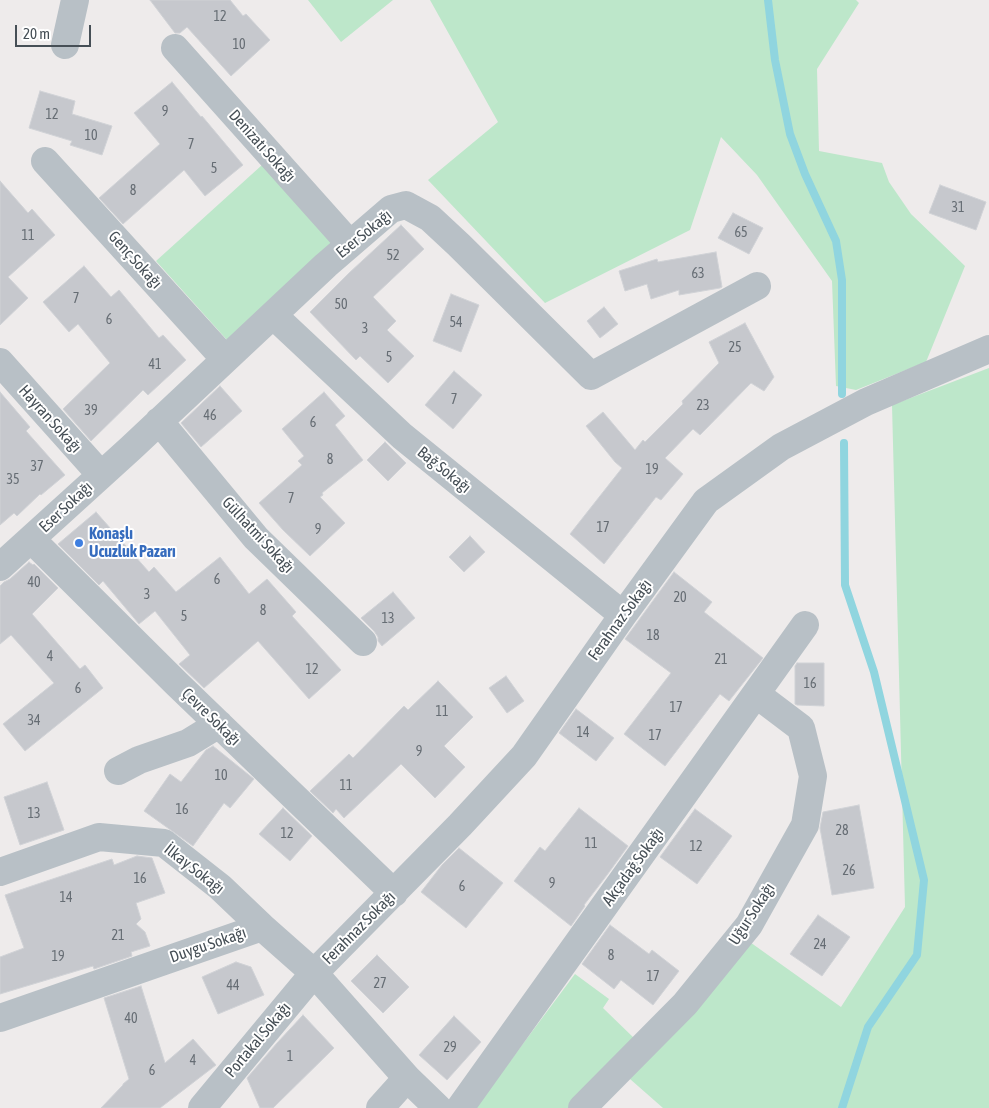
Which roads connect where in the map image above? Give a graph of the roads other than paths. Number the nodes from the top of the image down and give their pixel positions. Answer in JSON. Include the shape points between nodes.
{"nodes":[{"id":1,"x":75,"y":0,"type":"edge"},
{"id":2,"x":65,"y":45,"type":"dead end"},
{"id":3,"x":175,"y":48,"type":"dead end"},
{"id":4,"x":45,"y":161,"type":"dead end"},
{"id":5,"x":350,"y":244,"type":"junction"},
{"id":6,"x":757,"y":286,"type":"dead end"},
{"id":7,"x":273,"y":315,"type":"junction"},
{"id":8,"x":989,"y":349,"type":"edge"},
{"id":9,"x":225,"y":359,"type":"junction"},
{"id":10,"x":0,"y":362,"type":"edge"},
{"id":11,"x":159,"y":421,"type":"junction"},
{"id":12,"x":101,"y":475,"type":"junction"},
{"id":13,"x":31,"y":539,"type":"junction"},
{"id":14,"x":0,"y":567,"type":"edge"},
{"id":15,"x":623,"y":615,"type":"junction"},
{"id":16,"x":805,"y":625,"type":"dead end"},
{"id":17,"x":363,"y":642,"type":"dead end"},
{"id":18,"x":756,"y":694,"type":"junction"},
{"id":19,"x":218,"y":724,"type":"junction"},
{"id":20,"x":118,"y":771,"type":"dead end"},
{"id":21,"x":0,"y":872,"type":"edge"},
{"id":22,"x":394,"y":892,"type":"junction"},
{"id":23,"x":262,"y":927,"type":"junction"},
{"id":24,"x":314,"y":973,"type":"junction"},
{"id":25,"x":0,"y":1018,"type":"edge"},
{"id":26,"x":407,"y":1078,"type":"junction"},
{"id":27,"x":202,"y":1108,"type":"edge"},
{"id":28,"x":380,"y":1108,"type":"edge"},
{"id":29,"x":438,"y":1108,"type":"edge"},
{"id":30,"x":460,"y":1108,"type":"edge"},
{"id":31,"x":582,"y":1108,"type":"edge"}],
"edges":[{"from":1,"to":2,"type":"street"},
{"from":3,"to":5,"type":"street","name":"Denizatı Sokağı"},
{"from":4,"to":9,"type":"street","name":"Genç Sokağı"},
{"from":5,"to":6,"type":"street","name":"Eser Sokağı","via":[[391,209],[406,205],[414,209],[430,218],[459,245],[591,376]]},
{"from":5,"to":7,"type":"street","name":"Eser Sokağı"},
{"from":7,"to":9,"type":"street","name":"Eser Sokağı"},
{"from":7,"to":15,"type":"street","name":"Bağ Sokağı","via":[[402,436]]},
{"from":8,"to":15,"type":"street","name":"Ferahnaz Sokağı","via":[[866,402],[781,447],[706,501]]},
{"from":9,"to":11,"type":"street","name":"Eser Sokağı"},
{"from":10,"to":12,"type":"street","name":"Hayran Sokağı"},
{"from":11,"to":12,"type":"street","name":"Eser Sokağı"},
{"from":11,"to":17,"type":"street","name":"Gülhatmi Sokağı","via":[[256,538]]},
{"from":12,"to":13,"type":"street","name":"Eser Sokağı"},
{"from":13,"to":14,"type":"street","name":"Eser Sokağı"},
{"from":13,"to":19,"type":"street","name":"Çevre Sokağı"},
{"from":15,"to":22,"type":"street","name":"Ferahnaz Sokağı","via":[[524,756]]},
{"from":16,"to":18,"type":"street","name":"Akçadağ Sokağı"},
{"from":18,"to":30,"type":"street","name":"Akçadağ Sokağı"},
{"from":18,"to":31,"type":"street","name":"Uğur Sokağı","via":[[801,728],[813,776],[805,825],[749,925],[685,1004]]},
{"from":19,"to":20,"type":"street","via":[[188,743]]},
{"from":19,"to":22,"type":"street","name":"Çevre Sokağı"},
{"from":21,"to":23,"type":"street","name":"İlkay Sokağı","via":[[99,837],[164,843],[220,887]]},
{"from":22,"to":24,"type":"street","name":"Ferahnaz Sokağı"},
{"from":23,"to":24,"type":"street","name":"Duygu Sokağı"},
{"from":23,"to":25,"type":"street","name":"Duygu Sokağı"},
{"from":24,"to":26,"type":"street","name":"Duygu Sokağı"},
{"from":24,"to":27,"type":"street","name":"Portakal Sokağı"},
{"from":26,"to":28,"type":"street"},
{"from":26,"to":29,"type":"street","name":"Duygu Sokağı"}]}
